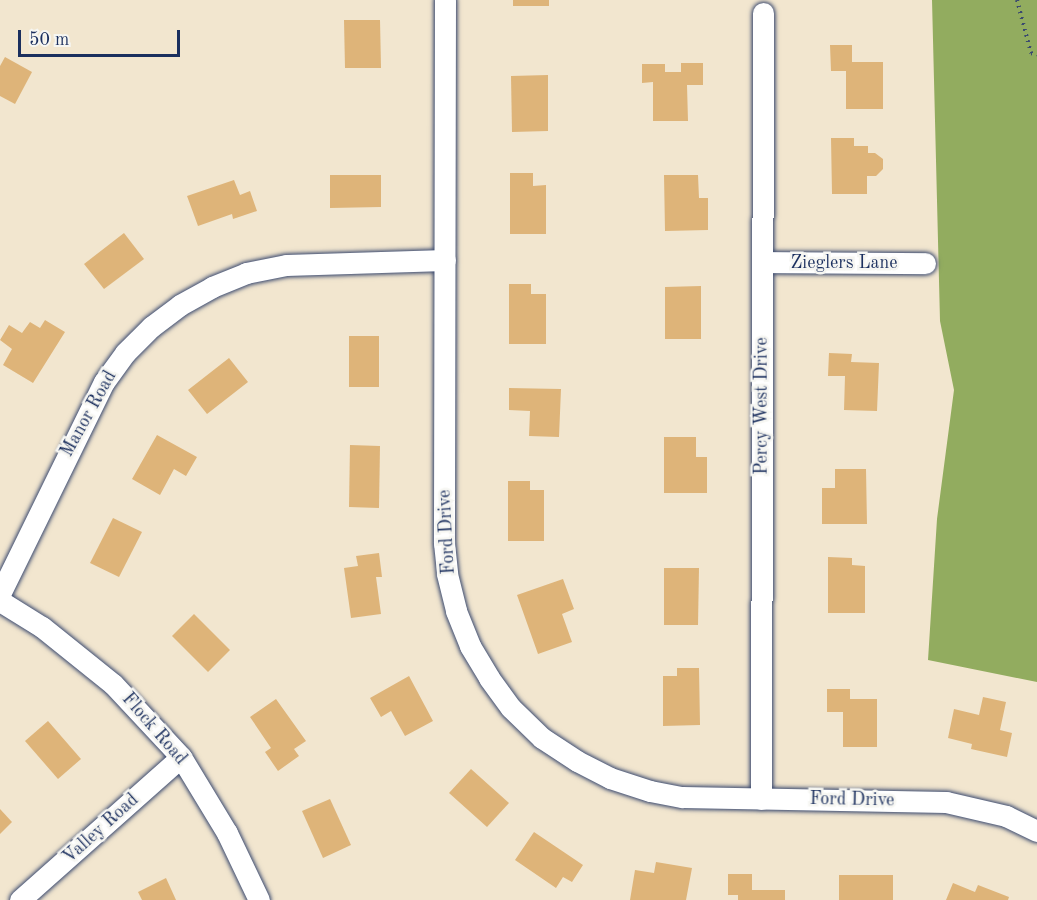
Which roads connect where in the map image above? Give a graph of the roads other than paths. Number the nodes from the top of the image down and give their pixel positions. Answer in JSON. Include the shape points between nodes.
{"nodes":[{"id":1,"x":445,"y":0,"type":"edge"},
{"id":2,"x":763,"y":13,"type":"dead end"},
{"id":3,"x":445,"y":260,"type":"junction"},
{"id":4,"x":763,"y":262,"type":"junction"},
{"id":5,"x":925,"y":263,"type":"dead end"},
{"id":6,"x":0,"y":594,"type":"edge"},
{"id":7,"x":0,"y":601,"type":"edge"},
{"id":8,"x":181,"y":757,"type":"junction"},
{"id":9,"x":761,"y":799,"type":"junction"},
{"id":10,"x":1037,"y":831,"type":"edge"},
{"id":11,"x":20,"y":900,"type":"edge"},
{"id":12,"x":259,"y":900,"type":"edge"}],
"edges":[{"from":1,"to":3,"type":"street","name":"Ford Drive"},
{"from":2,"to":4,"type":"street","name":"Percy West Drive"},
{"from":3,"to":6,"type":"street","name":"Manor Road","via":[[286,264],[246,273],[180,305],[138,339],[104,382]]},
{"from":3,"to":9,"type":"street","name":"Ford Drive","via":[[445,553],[456,611],[470,646],[511,708],[542,738],[576,761],[650,791],[682,797]]},
{"from":4,"to":5,"type":"street","name":"Zieglers Lane"},
{"from":4,"to":9,"type":"street","name":"Percy West Drive"},
{"from":7,"to":8,"type":"street","name":"Flock Road","via":[[42,627],[113,684]]},
{"from":8,"to":11,"type":"street","name":"Valley Road"},
{"from":8,"to":12,"type":"street","name":"Flock Road","via":[[227,833]]},
{"from":9,"to":10,"type":"street","name":"Ford Drive","via":[[946,802],[1006,816]]}]}
